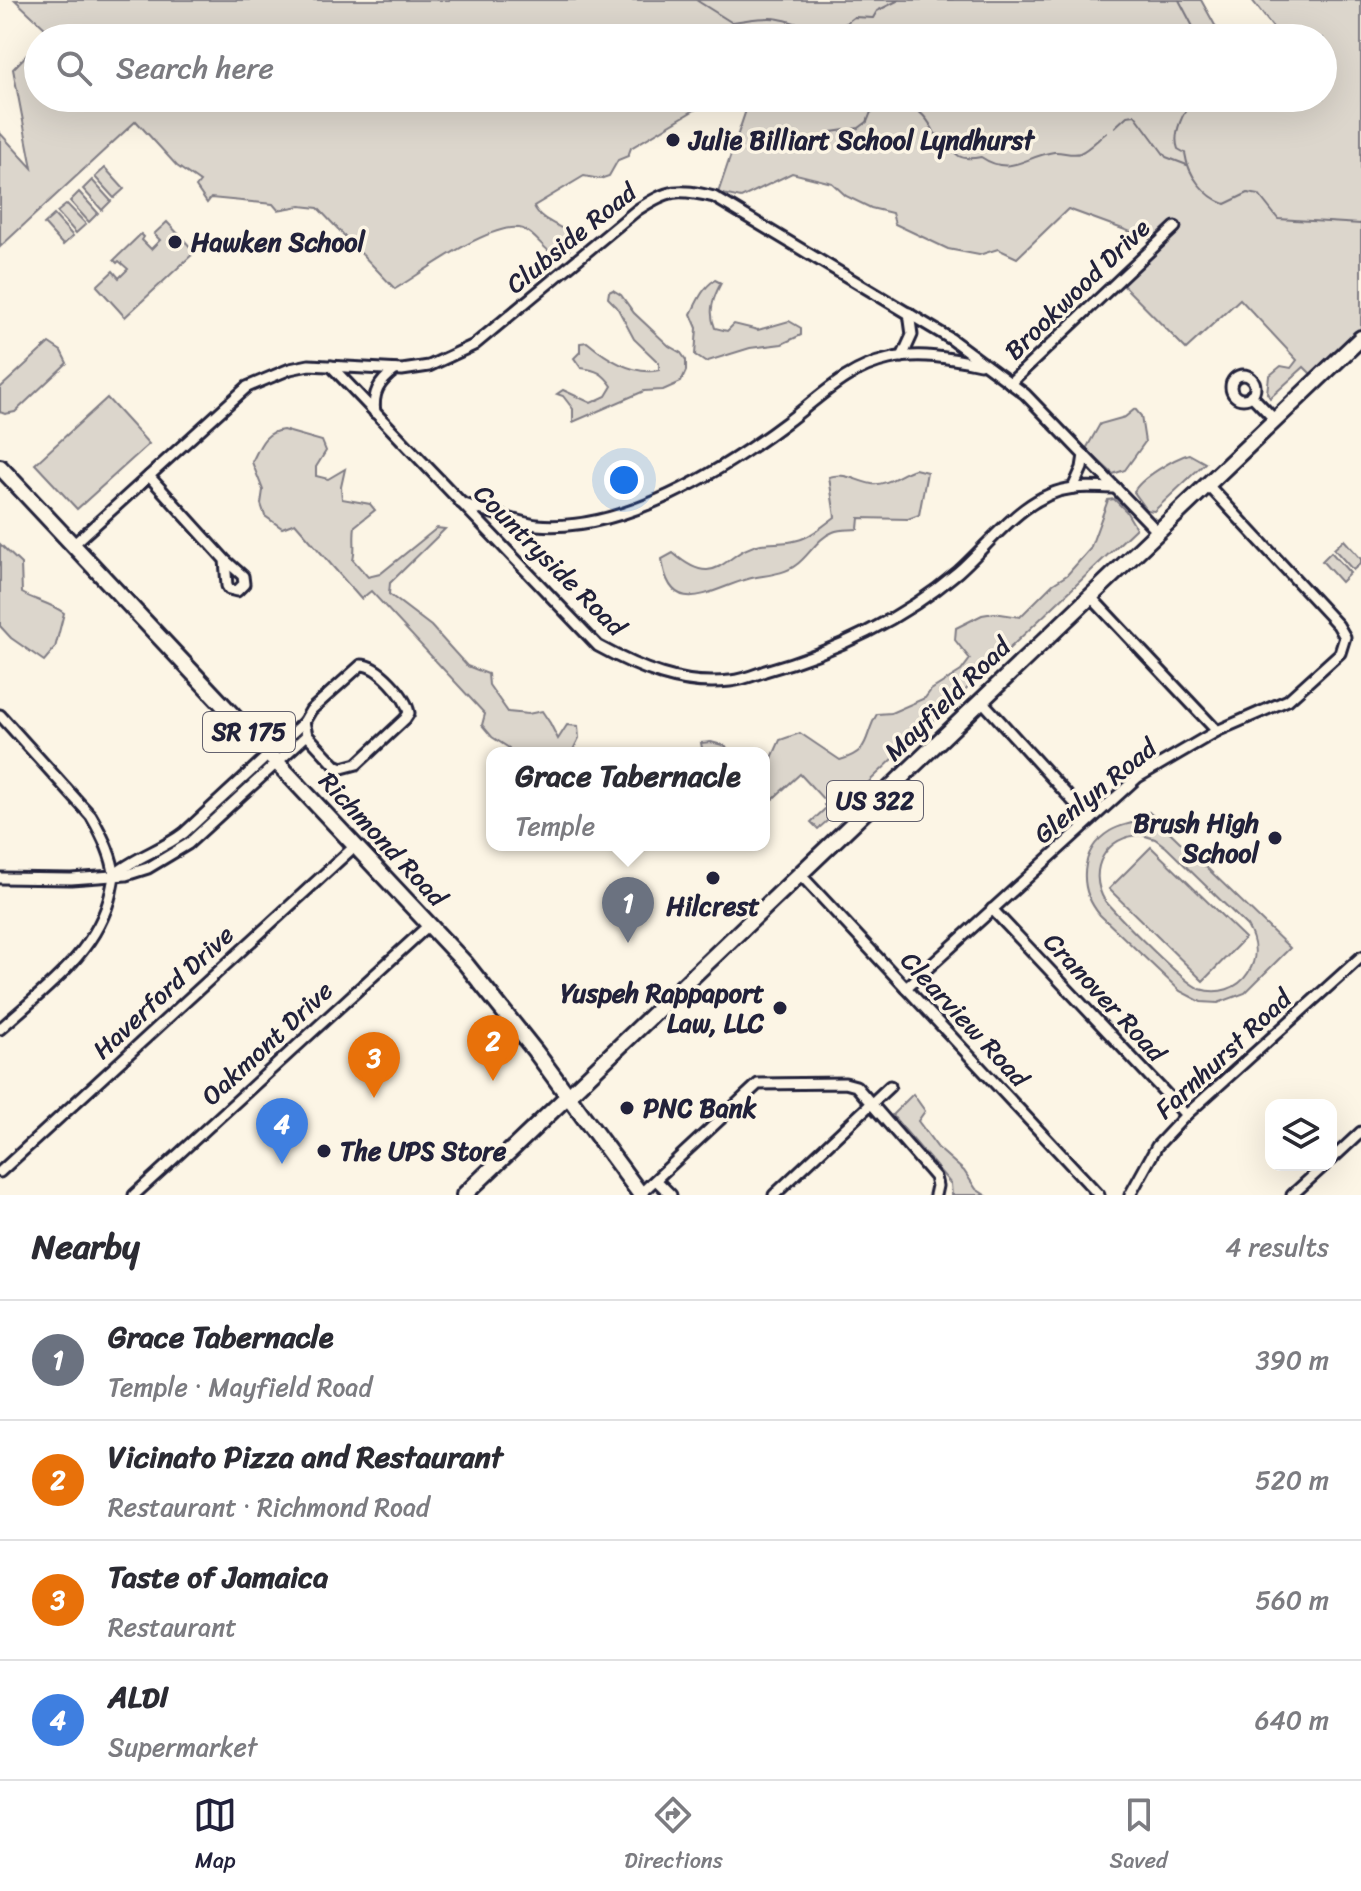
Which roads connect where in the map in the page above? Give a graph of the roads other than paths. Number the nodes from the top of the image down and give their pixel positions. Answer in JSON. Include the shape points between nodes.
{"nodes":[{"id":1,"x":1175,"y":227,"type":"dead end"},
{"id":2,"x":909,"y":313,"type":"junction"},
{"id":3,"x":1361,"y":338,"type":"edge"},
{"id":4,"x":902,"y":357,"type":"junction"},
{"id":5,"x":984,"y":365,"type":"junction"},
{"id":6,"x":331,"y":366,"type":"junction"},
{"id":7,"x":395,"y":370,"type":"junction"},
{"id":8,"x":1010,"y":383,"type":"junction"},
{"id":9,"x":1251,"y":395,"type":"dead end"},
{"id":10,"x":375,"y":413,"type":"junction"},
{"id":11,"x":1275,"y":420,"type":"junction"},
{"id":12,"x":1084,"y":455,"type":"junction"},
{"id":13,"x":0,"y":467,"type":"edge"},
{"id":14,"x":149,"y":476,"type":"junction"},
{"id":15,"x":1207,"y":484,"type":"junction"},
{"id":16,"x":1073,"y":488,"type":"junction"},
{"id":17,"x":1116,"y":488,"type":"junction"},
{"id":18,"x":461,"y":503,"type":"junction"},
{"id":19,"x":1157,"y":531,"type":"junction"},
{"id":20,"x":73,"y":545,"type":"junction"},
{"id":21,"x":225,"y":560,"type":"dead end"},
{"id":22,"x":1090,"y":596,"type":"junction"},
{"id":23,"x":981,"y":700,"type":"junction"},
{"id":24,"x":0,"y":715,"type":"edge"},
{"id":25,"x":304,"y":722,"type":"junction"},
{"id":26,"x":1217,"y":731,"type":"junction"},
{"id":27,"x":307,"y":735,"type":"junction"},
{"id":28,"x":274,"y":758,"type":"junction"},
{"id":29,"x":1090,"y":820,"type":"junction"},
{"id":30,"x":356,"y":845,"type":"junction"},
{"id":31,"x":799,"y":873,"type":"junction"},
{"id":32,"x":114,"y":875,"type":"junction"},
{"id":33,"x":0,"y":878,"type":"edge"},
{"id":34,"x":992,"y":909,"type":"junction"},
{"id":35,"x":430,"y":924,"type":"junction"},
{"id":36,"x":1361,"y":957,"type":"edge"},
{"id":37,"x":906,"y":988,"type":"junction"},
{"id":38,"x":0,"y":1029,"type":"edge"},
{"id":39,"x":890,"y":1086,"type":"dead end"},
{"id":40,"x":568,"y":1096,"type":"junction"},
{"id":41,"x":872,"y":1103,"type":"junction"},
{"id":42,"x":1186,"y":1115,"type":"junction"},
{"id":43,"x":1361,"y":1132,"type":"edge"},
{"id":44,"x":1337,"y":1154,"type":"edge"},
{"id":45,"x":1318,"y":1171,"type":"edge"},
{"id":46,"x":0,"y":1172,"type":"edge"},
{"id":47,"x":656,"y":1180,"type":"junction"},
{"id":48,"x":640,"y":1194,"type":"edge"},
{"id":49,"x":134,"y":1195,"type":"edge"},
{"id":50,"x":464,"y":1195,"type":"edge"},
{"id":51,"x":671,"y":1195,"type":"edge"},
{"id":52,"x":774,"y":1195,"type":"edge"},
{"id":53,"x":935,"y":1195,"type":"edge"},
{"id":54,"x":1099,"y":1195,"type":"edge"},
{"id":55,"x":1130,"y":1195,"type":"edge"},
{"id":56,"x":1292,"y":1195,"type":"edge"}],
"edges":[{"from":1,"to":8,"type":"street","name":"Brookwood Drive"},
{"from":2,"to":4,"type":"street","via":[[912,335]]},
{"from":2,"to":5,"type":"street","name":"Clubside Road"},
{"from":2,"to":7,"type":"street","name":"Clubside Road","via":[[714,197],[685,190],[659,195],[637,210],[474,345],[429,366]]},
{"from":3,"to":11,"type":"main road","name":"Mayfield Road","number":"US 322"},
{"from":4,"to":5,"type":"street","via":[[931,355]]},
{"from":4,"to":18,"type":"street","via":[[858,370],[831,385],[718,470],[593,522],[536,525]]},
{"from":5,"to":8,"type":"street","name":"Clubside Road"},
{"from":6,"to":7,"type":"street","name":"Clubside Road"},
{"from":6,"to":10,"type":"street","name":"Countryside Road"},
{"from":6,"to":14,"type":"street","name":"Clubside Road","via":[[290,369],[247,387]]},
{"from":7,"to":10,"type":"street","via":[[376,390]]},
{"from":8,"to":12,"type":"street","name":"Clubside Road"},
{"from":9,"to":11,"type":"street"},
{"from":10,"to":18,"type":"street","name":"Countryside Road"},
{"from":11,"to":15,"type":"main road","name":"Mayfield Road","number":"US 322"},
{"from":12,"to":16,"type":"street"},
{"from":12,"to":17,"type":"street","name":"Clubside Road"},
{"from":13,"to":20,"type":"main road","name":"Richmond Road","number":"SR 175"},
{"from":14,"to":20,"type":"street","name":"Clubside Road"},
{"from":14,"to":21,"type":"street"},
{"from":15,"to":19,"type":"main road","name":"Mayfield Road","number":"US 322"},
{"from":15,"to":26,"type":"street","name":"Glenlyn Road","via":[[1342,631],[1343,648],[1288,700]]},
{"from":16,"to":17,"type":"street","name":"Countryside Road"},
{"from":16,"to":18,"type":"street","name":"Countryside Road","via":[[1032,504],[956,573],[901,612],[840,645],[731,681],[663,675],[598,646]]},
{"from":17,"to":19,"type":"street","name":"Clubside Road"},
{"from":19,"to":22,"type":"main road","name":"Mayfield Road","number":"US 322"},
{"from":20,"to":28,"type":"main road","name":"Richmond Road","number":"SR 175"},
{"from":22,"to":23,"type":"main road","name":"Mayfield Road","number":"US 322"},
{"from":22,"to":26,"type":"street"},
{"from":23,"to":29,"type":"street"},
{"from":23,"to":31,"type":"main road","name":"Mayfield Road","number":"US 322"},
{"from":24,"to":32,"type":"street","via":[[91,816]]},
{"from":25,"to":27,"type":"street"},
{"from":25,"to":27,"type":"street","via":[[364,664],[409,709],[405,719],[347,768],[335,765]]},
{"from":25,"to":28,"type":"street"},
{"from":26,"to":29,"type":"street","name":"Glenlyn Road","via":[[1138,777]]},
{"from":27,"to":28,"type":"street"},
{"from":28,"to":30,"type":"main road","name":"Richmond Road","number":"SR 175"},
{"from":28,"to":32,"type":"street","via":[[167,846],[128,862]]},
{"from":29,"to":34,"type":"street","name":"Glenlyn Road"},
{"from":30,"to":35,"type":"main road","name":"Richmond Road","number":"SR 175"},
{"from":30,"to":46,"type":"street","name":"Haverford Drive"},
{"from":31,"to":37,"type":"street","name":"Clearview Road"},
{"from":31,"to":40,"type":"main road","name":"Mayfield Road","number":"US 322"},
{"from":32,"to":33,"type":"street"},
{"from":32,"to":38,"type":"street","via":[[95,935]]},
{"from":34,"to":37,"type":"street","name":"Glenlyn Road"},
{"from":34,"to":42,"type":"street","name":"Cranover Road"},
{"from":35,"to":40,"type":"main road","name":"Richmond Road","number":"SR 175"},
{"from":35,"to":49,"type":"street","name":"Oakmont Drive"},
{"from":36,"to":42,"type":"street","name":"Farnhurst Road"},
{"from":37,"to":54,"type":"street","name":"Clearview Road"},
{"from":39,"to":41,"type":"street"},
{"from":40,"to":48,"type":"main road","name":"Richmond Road","number":"SR 175"},
{"from":40,"to":50,"type":"main road","name":"Mayfield Road","number":"US 322"},
{"from":41,"to":47,"type":"street","via":[[856,1086],[845,1083],[758,1084]]},
{"from":41,"to":52,"type":"street"},
{"from":41,"to":53,"type":"street","via":[[935,1177]]},
{"from":42,"to":55,"type":"street","name":"Farnhurst Road","via":[[1157,1146]]},
{"from":43,"to":44,"type":"street"},
{"from":45,"to":56,"type":"street"},
{"from":47,"to":48,"type":"street"},
{"from":47,"to":51,"type":"street"}]}
